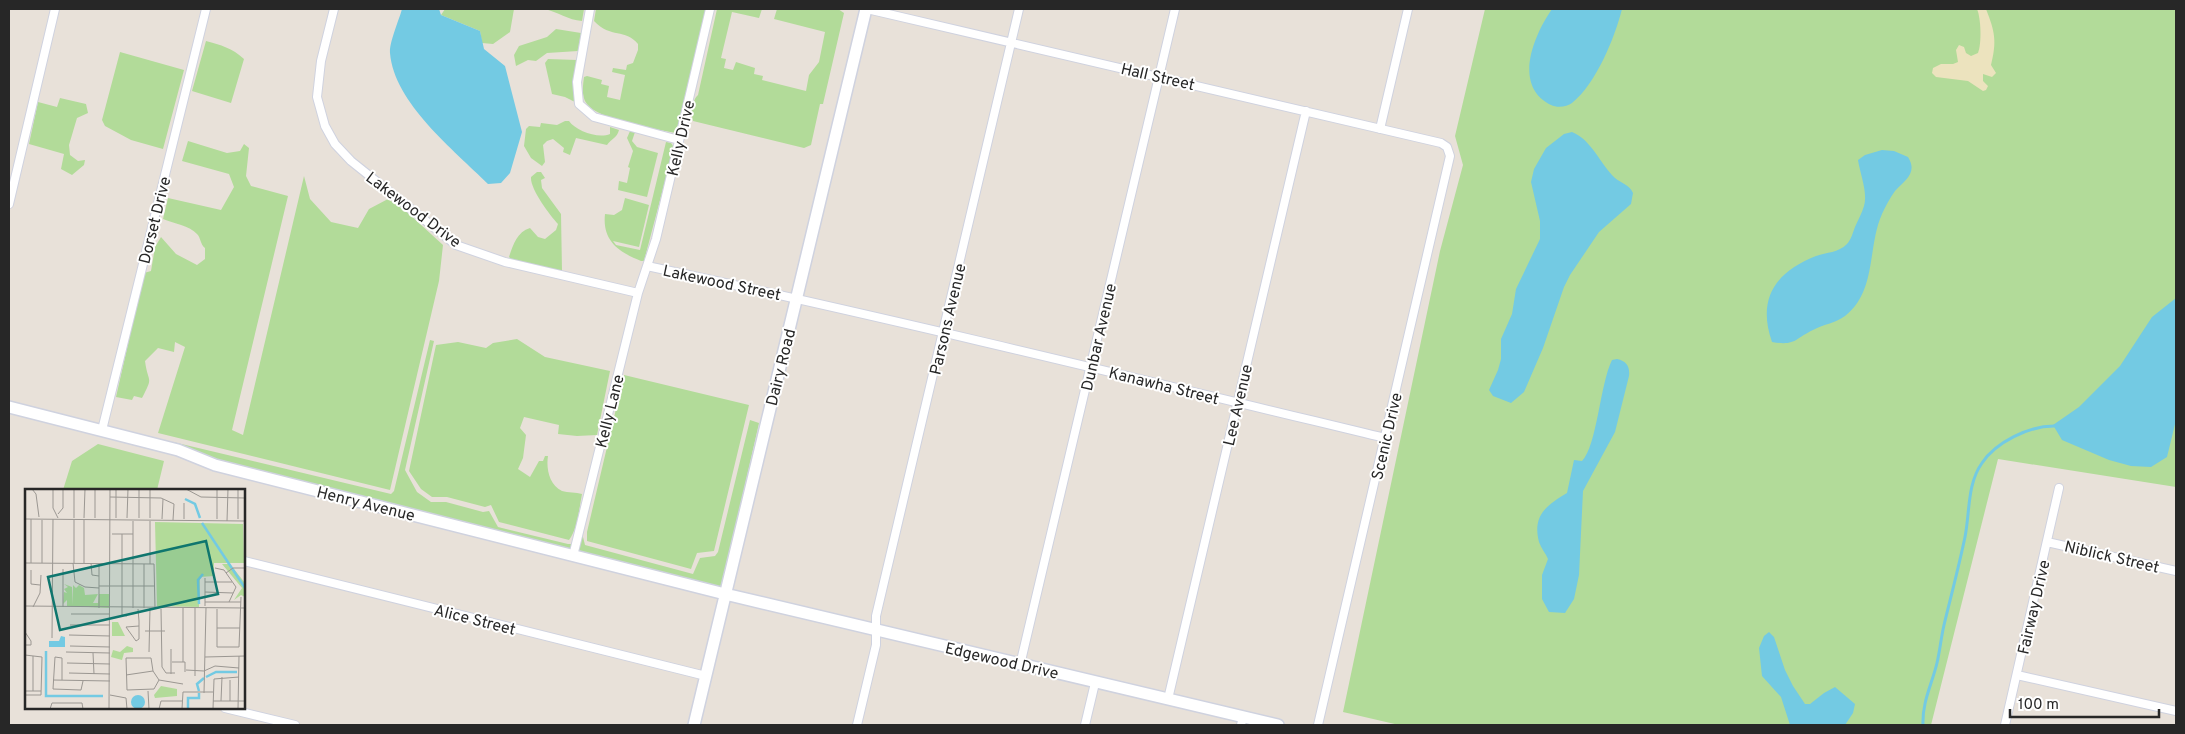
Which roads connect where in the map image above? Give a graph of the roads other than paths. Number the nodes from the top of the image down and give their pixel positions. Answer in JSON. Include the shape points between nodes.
{"nodes":[{"id":1,"x":55,"y":9,"type":"edge"},
{"id":2,"x":206,"y":9,"type":"edge"},
{"id":3,"x":334,"y":9,"type":"edge"},
{"id":4,"x":590,"y":9,"type":"edge"},
{"id":5,"x":710,"y":9,"type":"edge"},
{"id":6,"x":866,"y":9,"type":"edge"},
{"id":7,"x":1019,"y":9,"type":"edge"},
{"id":8,"x":1175,"y":9,"type":"edge"},
{"id":9,"x":1408,"y":9,"type":"edge"},
{"id":10,"x":1011,"y":42,"type":"junction"},
{"id":11,"x":1159,"y":76,"type":"junction"},
{"id":12,"x":1306,"y":111,"type":"junction"},
{"id":13,"x":1380,"y":130,"type":"junction"},
{"id":14,"x":679,"y":140,"type":"junction"},
{"id":15,"x":1447,"y":147,"type":"joint"},
{"id":16,"x":9,"y":204,"type":"edge"},
{"id":17,"x":647,"y":266,"type":"junction"},
{"id":18,"x":638,"y":293,"type":"junction"},
{"id":19,"x":796,"y":298,"type":"junction"},
{"id":20,"x":944,"y":333,"type":"junction"},
{"id":21,"x":1090,"y":367,"type":"junction"},
{"id":22,"x":1238,"y":402,"type":"junction"},
{"id":23,"x":9,"y":407,"type":"edge"},
{"id":24,"x":102,"y":430,"type":"junction"},
{"id":25,"x":1385,"y":438,"type":"junction"},
{"id":26,"x":2058,"y":488,"type":"dead end"},
{"id":27,"x":2047,"y":542,"type":"junction"},
{"id":28,"x":573,"y":556,"type":"junction"},
{"id":29,"x":245,"y":562,"type":"edge"},
{"id":30,"x":2176,"y":571,"type":"edge"},
{"id":31,"x":725,"y":594,"type":"junction"},
{"id":32,"x":875,"y":630,"type":"junction"},
{"id":33,"x":1020,"y":665,"type":"junction"},
{"id":34,"x":2017,"y":675,"type":"junction"},
{"id":35,"x":706,"y":676,"type":"junction"},
{"id":36,"x":1095,"y":683,"type":"junction"},
{"id":37,"x":1168,"y":699,"type":"junction"},
{"id":38,"x":229,"y":709,"type":"edge"},
{"id":39,"x":2176,"y":711,"type":"edge"},
{"id":40,"x":1242,"y":721,"type":"edge"},
{"id":41,"x":295,"y":725,"type":"edge"},
{"id":42,"x":694,"y":725,"type":"edge"},
{"id":43,"x":857,"y":725,"type":"edge"},
{"id":44,"x":1085,"y":725,"type":"edge"},
{"id":45,"x":1278,"y":725,"type":"edge"},
{"id":46,"x":1318,"y":725,"type":"edge"},
{"id":47,"x":2006,"y":725,"type":"edge"}],
"edges":[{"from":1,"to":16,"type":"street"},
{"from":2,"to":24,"type":"street","name":"Dorset Drive"},
{"from":3,"to":18,"type":"street","name":"Lakewood Drive","via":[[321,61],[317,97],[325,126],[335,144],[351,161],[456,245],[505,262]]},
{"from":4,"to":14,"type":"street","via":[[577,82],[579,104],[594,117]]},
{"from":5,"to":14,"type":"street","name":"Kelly Drive"},
{"from":6,"to":10,"type":"street","name":"Hall Street"},
{"from":6,"to":19,"type":"street","name":"Dairy Road"},
{"from":7,"to":10,"type":"street","name":"Parsons Avenue"},
{"from":8,"to":11,"type":"street","name":"Dunbar Avenue"},
{"from":9,"to":13,"type":"street"},
{"from":10,"to":11,"type":"street","name":"Hall Street"},
{"from":10,"to":20,"type":"street","name":"Parsons Avenue"},
{"from":11,"to":12,"type":"street","name":"Hall Street"},
{"from":11,"to":21,"type":"street","name":"Dunbar Avenue"},
{"from":12,"to":13,"type":"street","name":"Hall Street"},
{"from":12,"to":22,"type":"street","name":"Lee Avenue"},
{"from":13,"to":15,"type":"street","name":"Hall Street"},
{"from":14,"to":17,"type":"street","name":"Kelly Drive"},
{"from":15,"to":25,"type":"street","name":"Scenic Drive","via":[[1450,156]]},
{"from":17,"to":18,"type":"street","name":"Kelly Lane"},
{"from":17,"to":19,"type":"street","name":"Lakewood Street"},
{"from":18,"to":28,"type":"street","name":"Kelly Lane"},
{"from":19,"to":20,"type":"street","name":"Kanawha Street"},
{"from":19,"to":31,"type":"street","name":"Dairy Road"},
{"from":20,"to":21,"type":"street","name":"Kanawha Street"},
{"from":20,"to":32,"type":"street","name":"Parsons Avenue"},
{"from":21,"to":22,"type":"street","name":"Kanawha Street"},
{"from":21,"to":33,"type":"street","name":"Dunbar Avenue"},
{"from":22,"to":25,"type":"street","name":"Kanawha Street"},
{"from":22,"to":37,"type":"street","name":"Lee Avenue"},
{"from":23,"to":24,"type":"street","name":"Henry Avenue"},
{"from":24,"to":28,"type":"street","name":"Henry Avenue","via":[[178,450],[215,465]]},
{"from":25,"to":46,"type":"street","name":"Scenic Drive"},
{"from":26,"to":27,"type":"street","name":"Fairway Drive"},
{"from":27,"to":30,"type":"street","name":"Niblick Street"},
{"from":27,"to":34,"type":"street","name":"Fairway Drive"},
{"from":28,"to":31,"type":"street","name":"Henry Avenue"},
{"from":29,"to":35,"type":"street","name":"Alice Street"},
{"from":31,"to":32,"type":"street","name":"Edgewood Drive"},
{"from":31,"to":35,"type":"street","name":"Dairy Road"},
{"from":32,"to":33,"type":"street","name":"Edgewood Drive"},
{"from":32,"to":43,"type":"street","name":"Parsons Avenue","via":[[876,645]]},
{"from":33,"to":36,"type":"street","name":"Edgewood Drive"},
{"from":34,"to":39,"type":"street"},
{"from":34,"to":47,"type":"street","name":"Fairway Drive"},
{"from":35,"to":42,"type":"street","name":"Dairy Road"},
{"from":36,"to":37,"type":"street","name":"Edgewood Drive"},
{"from":36,"to":44,"type":"street"},
{"from":37,"to":40,"type":"street","name":"Edgewood Drive"},
{"from":38,"to":41,"type":"street"},
{"from":40,"to":45,"type":"street","name":"Edgewood Drive"}]}
